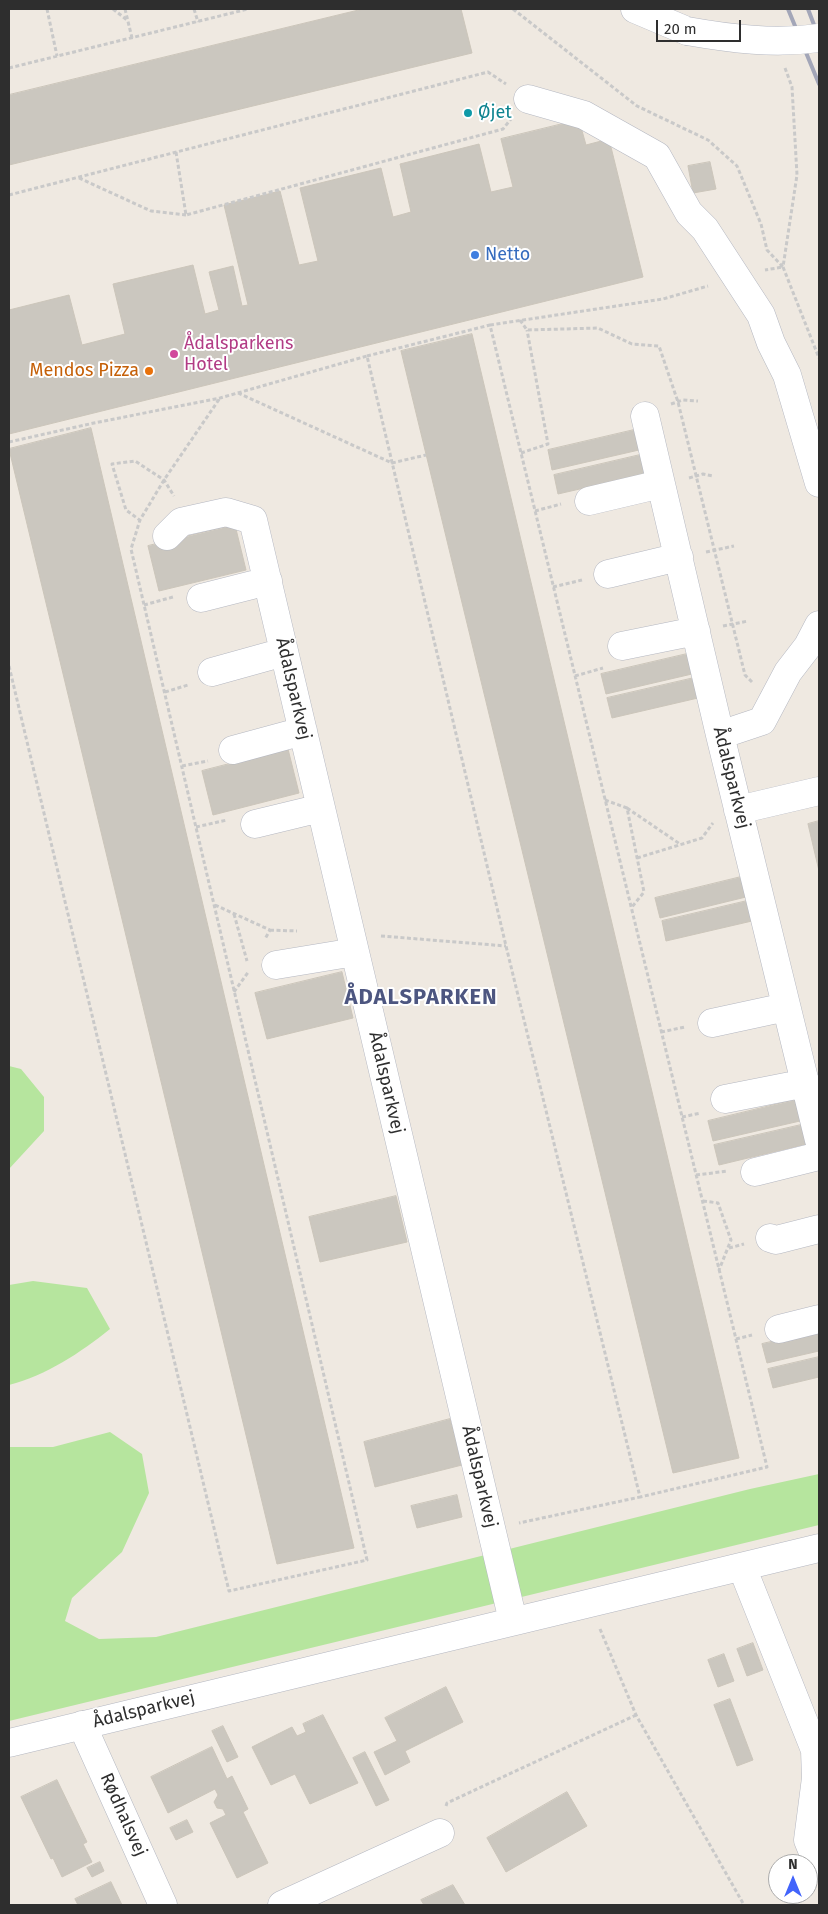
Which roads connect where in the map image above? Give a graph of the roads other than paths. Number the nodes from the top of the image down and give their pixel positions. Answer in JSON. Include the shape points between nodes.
{"nodes":[{"id":1,"x":635,"y":9,"type":"edge"},
{"id":2,"x":819,"y":38,"type":"edge"},
{"id":3,"x":528,"y":99,"type":"road end"},
{"id":4,"x":645,"y":416,"type":"dead end"},
{"id":5,"x":819,"y":482,"type":"edge"},
{"id":6,"x":661,"y":484,"type":"junction"},
{"id":7,"x":589,"y":501,"type":"dead end"},
{"id":8,"x":177,"y":528,"type":"road end"},
{"id":9,"x":678,"y":557,"type":"junction"},
{"id":10,"x":608,"y":574,"type":"dead end"},
{"id":11,"x":268,"y":581,"type":"junction"},
{"id":12,"x":201,"y":598,"type":"dead end"},
{"id":13,"x":819,"y":625,"type":"edge"},
{"id":14,"x":696,"y":631,"type":"junction"},
{"id":15,"x":622,"y":646,"type":"dead end"},
{"id":16,"x":284,"y":652,"type":"junction"},
{"id":17,"x":212,"y":672,"type":"dead end"},
{"id":18,"x":303,"y":731,"type":"junction"},
{"id":19,"x":720,"y":735,"type":"junction"},
{"id":20,"x":233,"y":750,"type":"dead end"},
{"id":21,"x":819,"y":791,"type":"edge"},
{"id":22,"x":321,"y":808,"type":"junction"},
{"id":23,"x":739,"y":814,"type":"junction"},
{"id":24,"x":255,"y":824,"type":"dead end"},
{"id":25,"x":353,"y":942,"type":"junction"},
{"id":26,"x":264,"y":958,"type":"road end"},
{"id":27,"x":786,"y":1007,"type":"junction"},
{"id":28,"x":712,"y":1023,"type":"dead end"},
{"id":29,"x":806,"y":1083,"type":"junction"},
{"id":30,"x":725,"y":1100,"type":"dead end"},
{"id":31,"x":819,"y":1140,"type":"edge"},
{"id":32,"x":819,"y":1156,"type":"edge"},
{"id":33,"x":756,"y":1172,"type":"dead end"},
{"id":34,"x":819,"y":1229,"type":"edge"},
{"id":35,"x":770,"y":1238,"type":"dead end"},
{"id":36,"x":819,"y":1319,"type":"edge"},
{"id":37,"x":779,"y":1329,"type":"dead end"},
{"id":38,"x":819,"y":1548,"type":"edge"},
{"id":39,"x":742,"y":1567,"type":"junction"},
{"id":40,"x":513,"y":1621,"type":"junction"},
{"id":41,"x":82,"y":1725,"type":"junction"},
{"id":42,"x":9,"y":1743,"type":"edge"},
{"id":43,"x":440,"y":1833,"type":"road end"},
{"id":44,"x":819,"y":1867,"type":"edge"},
{"id":45,"x":163,"y":1905,"type":"edge"},
{"id":46,"x":282,"y":1905,"type":"edge"}],
"edges":[{"from":1,"to":2,"type":"street","bridge":true,"via":[[687,31],[736,40],[790,42]]},
{"from":3,"to":5,"type":"street","via":[[584,115],[657,156],[689,213],[705,230],[761,315],[787,375]]},
{"from":4,"to":6,"type":"street","name":"Ådalsparkvej"},
{"from":6,"to":7,"type":"street"},
{"from":6,"to":9,"type":"street","name":"Ådalsparkvej"},
{"from":8,"to":11,"type":"street","name":"Ådalsparkvej","via":[[226,512],[253,520]]},
{"from":9,"to":10,"type":"street"},
{"from":9,"to":14,"type":"street","name":"Ådalsparkvej"},
{"from":11,"to":12,"type":"street"},
{"from":11,"to":16,"type":"street","name":"Ådalsparkvej"},
{"from":13,"to":19,"type":"street","via":[[788,672],[762,721]]},
{"from":14,"to":15,"type":"street"},
{"from":14,"to":19,"type":"street","name":"Ådalsparkvej"},
{"from":16,"to":17,"type":"street"},
{"from":16,"to":18,"type":"street","name":"Ådalsparkvej"},
{"from":18,"to":20,"type":"street"},
{"from":18,"to":22,"type":"street","name":"Ådalsparkvej"},
{"from":19,"to":23,"type":"street","name":"Ådalsparkvej"},
{"from":21,"to":23,"type":"street"},
{"from":22,"to":24,"type":"street"},
{"from":22,"to":25,"type":"street","name":"Ådalsparkvej"},
{"from":23,"to":27,"type":"street","name":"Ådalsparkvej"},
{"from":25,"to":26,"type":"street"},
{"from":25,"to":40,"type":"street","name":"Ådalsparkvej"},
{"from":27,"to":28,"type":"street"},
{"from":27,"to":29,"type":"street","name":"Ådalsparkvej"},
{"from":29,"to":30,"type":"street"},
{"from":29,"to":31,"type":"street","name":"Ådalsparkvej"},
{"from":32,"to":33,"type":"street"},
{"from":34,"to":35,"type":"street","via":[[776,1240]]},
{"from":36,"to":37,"type":"street"},
{"from":38,"to":39,"type":"street","name":"Ådalsparkvej"},
{"from":39,"to":40,"type":"street","name":"Ådalsparkvej"},
{"from":39,"to":44,"type":"street","via":[[814,1750],[816,1778],[808,1840]]},
{"from":40,"to":41,"type":"street","name":"Ådalsparkvej"},
{"from":41,"to":42,"type":"street","name":"Ådalsparkvej"},
{"from":41,"to":45,"type":"street","name":"Rødhalsvej"},
{"from":43,"to":46,"type":"street"}]}
